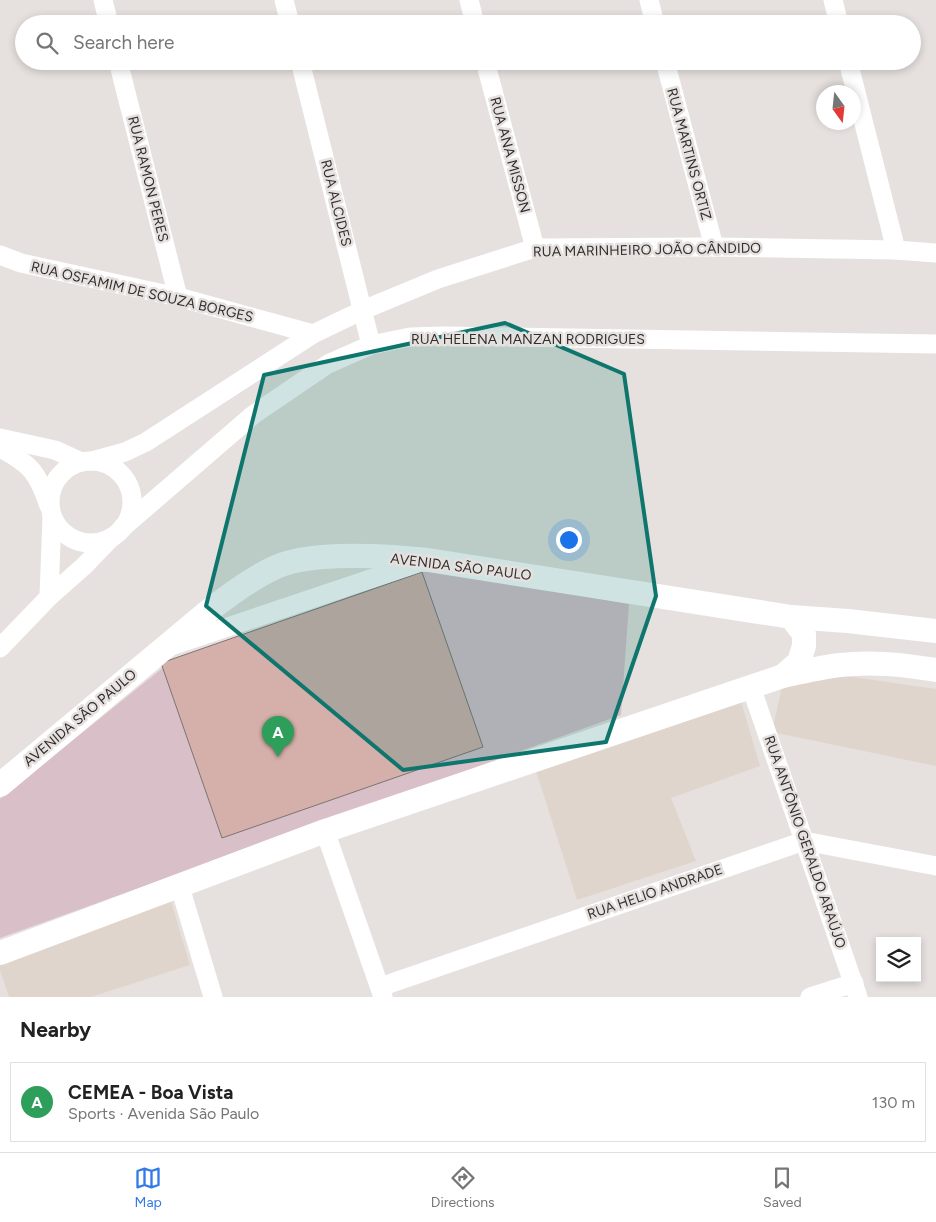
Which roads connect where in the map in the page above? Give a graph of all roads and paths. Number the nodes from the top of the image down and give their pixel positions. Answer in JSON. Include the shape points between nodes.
{"nodes":[{"id":1,"x":103,"y":0,"type":"edge"},
{"id":2,"x":284,"y":0,"type":"edge"},
{"id":3,"x":469,"y":0,"type":"edge"},
{"id":4,"x":649,"y":0,"type":"edge"},
{"id":5,"x":833,"y":0,"type":"edge"},
{"id":6,"x":107,"y":15,"type":"edge"},
{"id":7,"x":288,"y":15,"type":"edge"},
{"id":8,"x":473,"y":15,"type":"edge"},
{"id":9,"x":653,"y":15,"type":"edge"},
{"id":10,"x":837,"y":15,"type":"edge"},
{"id":11,"x":120,"y":70,"type":"edge"},
{"id":12,"x":302,"y":70,"type":"edge"},
{"id":13,"x":487,"y":70,"type":"edge"},
{"id":14,"x":667,"y":70,"type":"edge"},
{"id":15,"x":850,"y":70,"type":"edge"},
{"id":16,"x":714,"y":247,"type":"junction"},
{"id":17,"x":535,"y":248,"type":"junction"},
{"id":18,"x":896,"y":250,"type":"junction"},
{"id":19,"x":936,"y":252,"type":"edge"},
{"id":20,"x":0,"y":255,"type":"edge"},
{"id":21,"x":178,"y":297,"type":"junction"},
{"id":22,"x":363,"y":310,"type":"junction"},
{"id":23,"x":313,"y":334,"type":"junction"},
{"id":24,"x":936,"y":344,"type":"edge"},
{"id":25,"x":371,"y":345,"type":"junction"},
{"id":26,"x":0,"y":438,"type":"edge"},
{"id":27,"x":0,"y":448,"type":"edge"},
{"id":28,"x":87,"y":462,"type":"junction"},
{"id":29,"x":51,"y":513,"type":"junction"},
{"id":30,"x":117,"y":532,"type":"junction"},
{"id":31,"x":428,"y":560,"type":"junction"},
{"id":32,"x":49,"y":597,"type":"junction"},
{"id":33,"x":791,"y":617,"type":"junction"},
{"id":34,"x":936,"y":631,"type":"edge"},
{"id":35,"x":1,"y":646,"type":"edge"},
{"id":36,"x":159,"y":650,"type":"junction"},
{"id":37,"x":936,"y":670,"type":"edge"},
{"id":38,"x":783,"y":676,"type":"junction"},
{"id":39,"x":751,"y":686,"type":"junction"},
{"id":40,"x":0,"y":785,"type":"edge"},
{"id":41,"x":325,"y":832,"type":"junction"},
{"id":42,"x":804,"y":841,"type":"junction"},
{"id":43,"x":936,"y":866,"type":"edge"},
{"id":44,"x":180,"y":887,"type":"junction"},
{"id":45,"x":0,"y":953,"type":"edge"},
{"id":46,"x":856,"y":990,"type":"edge"},
{"id":47,"x":381,"y":992,"type":"edge"},
{"id":48,"x":213,"y":997,"type":"edge"},
{"id":49,"x":810,"y":997,"type":"edge"}],
"edges":[{"from":1,"to":6,"type":"street"},
{"from":2,"to":7,"type":"street"},
{"from":3,"to":8,"type":"street"},
{"from":4,"to":9,"type":"street"},
{"from":5,"to":10,"type":"street"},
{"from":11,"to":21,"type":"street","name":"RUA RAMON PERES"},
{"from":12,"to":22,"type":"street","name":"RUA ALCIDES"},
{"from":13,"to":17,"type":"street","name":"RUA ANA MISSON"},
{"from":14,"to":16,"type":"street","name":"RUA MARTINS ORTIZ"},
{"from":15,"to":18,"type":"street"},
{"from":16,"to":17,"type":"street","name":"RUA MARINHEIRO JOÃO CÂNDIDO"},
{"from":16,"to":18,"type":"street","name":"RUA MARINHEIRO JOÃO CÂNDIDO"},
{"from":17,"to":22,"type":"street","name":"RUA MARINHEIRO JOÃO CÂNDIDO","via":[[438,279]]},
{"from":18,"to":19,"type":"street","name":"RUA MARINHEIRO JOÃO CÂNDIDO"},
{"from":20,"to":21,"type":"street","name":"RUA OSFAMIM DE SOUZA BORGES","via":[[21,263]]},
{"from":21,"to":23,"type":"street","name":"RUA OSFAMIM DE SOUZA BORGES"},
{"from":22,"to":23,"type":"street","name":"RUA MARINHEIRO JOÃO CÂNDIDO"},
{"from":22,"to":25,"type":"street","name":"RUA ALCIDES"},
{"from":23,"to":28,"type":"street","via":[[146,442],[125,452]]},
{"from":24,"to":25,"type":"street","name":"RUA HELENA MANZAN RODRIGUES","via":[[444,336],[410,337]]},
{"from":25,"to":30,"type":"street","name":"RUA HELENA MANZAN RODRIGUES","via":[[328,364],[253,414]]},
{"from":26,"to":28,"type":"street","via":[[56,450]]},
{"from":27,"to":29,"type":"street","via":[[36,474]]},
{"from":28,"to":29,"type":"street","via":[[68,467],[59,475],[50,498]]},
{"from":28,"to":30,"type":"street","via":[[105,463],[116,470],[131,491],[129,517]]},
{"from":29,"to":30,"type":"street","via":[[63,532],[74,540],[100,542]]},
{"from":29,"to":32,"type":"street"},
{"from":30,"to":32,"type":"street","name":"RUA HELENA MANZAN RODRIGUES"},
{"from":31,"to":33,"type":"main road","name":"AVENIDA SÃO PAULO"},
{"from":31,"to":36,"type":"street"},
{"from":31,"to":36,"type":"main road","name":"AVENIDA SÃO PAULO","via":[[339,557],[302,560],[276,567],[242,586]]},
{"from":32,"to":35,"type":"street","name":"RUA HELENA MANZAN RODRIGUES"},
{"from":33,"to":34,"type":"main road","name":"AVENIDA SÃO PAULO"},
{"from":33,"to":38,"type":"main road","via":[[804,634],[804,646],[799,662]]},
{"from":36,"to":40,"type":"main road","name":"AVENIDA SÃO PAULO"},
{"from":37,"to":38,"type":"main road","via":[[900,664],[860,664]]},
{"from":38,"to":39,"type":"main road"},
{"from":39,"to":41,"type":"main road"},
{"from":39,"to":42,"type":"street","name":"RUA ANTÔNIO GERALDO ARAÚJO"},
{"from":41,"to":44,"type":"main road"},
{"from":41,"to":47,"type":"street"},
{"from":42,"to":43,"type":"street","name":"RUA HELIO ANDRADE"},
{"from":42,"to":46,"type":"street","name":"RUA ANTÔNIO GERALDO ARAÚJO"},
{"from":42,"to":47,"type":"street","name":"RUA HELIO ANDRADE"},
{"from":44,"to":45,"type":"main road"},
{"from":44,"to":48,"type":"street"},
{"from":46,"to":49,"type":"street"}]}
